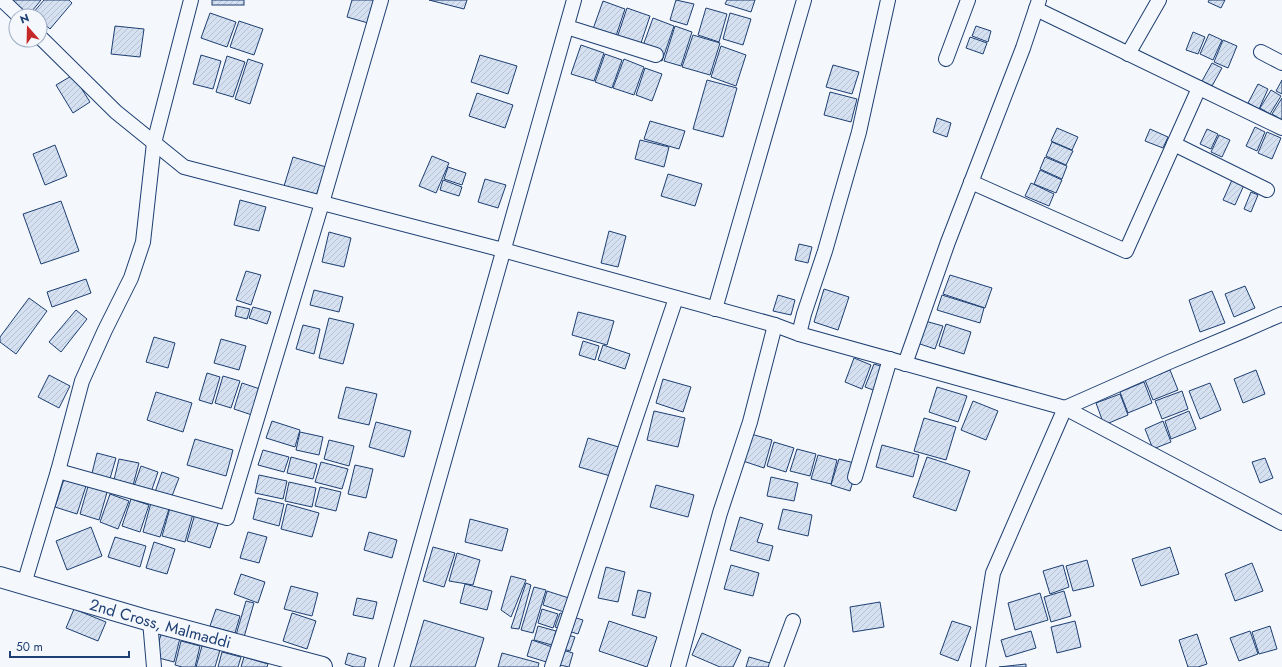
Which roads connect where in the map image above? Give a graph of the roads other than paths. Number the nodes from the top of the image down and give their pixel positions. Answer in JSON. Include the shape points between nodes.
{"nodes":[{"id":1,"x":2,"y":0,"type":"edge"},
{"id":2,"x":191,"y":0,"type":"edge"},
{"id":3,"x":381,"y":0,"type":"edge"},
{"id":4,"x":574,"y":0,"type":"edge"},
{"id":5,"x":804,"y":0,"type":"edge"},
{"id":6,"x":888,"y":0,"type":"edge"},
{"id":7,"x":968,"y":0,"type":"edge"},
{"id":8,"x":1159,"y":0,"type":"edge"},
{"id":9,"x":1038,"y":5,"type":"edge"},
{"id":10,"x":10,"y":8,"type":"edge"},
{"id":11,"x":567,"y":27,"type":"junction"},
{"id":12,"x":48,"y":45,"type":"edge"},
{"id":13,"x":1261,"y":52,"type":"dead end"},
{"id":14,"x":1128,"y":54,"type":"junction"},
{"id":15,"x":656,"y":55,"type":"dead end"},
{"id":16,"x":946,"y":59,"type":"dead end"},
{"id":17,"x":1282,"y":63,"type":"edge"},
{"id":18,"x":1199,"y":88,"type":"junction"},
{"id":19,"x":1282,"y":128,"type":"edge"},
{"id":20,"x":154,"y":143,"type":"junction"},
{"id":21,"x":1174,"y":144,"type":"junction"},
{"id":22,"x":971,"y":182,"type":"junction"},
{"id":23,"x":1267,"y":190,"type":"dead end"},
{"id":24,"x":322,"y":203,"type":"junction"},
{"id":25,"x":503,"y":250,"type":"junction"},
{"id":26,"x":676,"y":298,"type":"junction"},
{"id":27,"x":715,"y":309,"type":"junction"},
{"id":28,"x":1282,"y":314,"type":"edge"},
{"id":29,"x":775,"y":325,"type":"junction"},
{"id":30,"x":799,"y":334,"type":"junction"},
{"id":31,"x":890,"y":359,"type":"junction"},
{"id":32,"x":905,"y":364,"type":"junction"},
{"id":33,"x":1065,"y":408,"type":"junction"},
{"id":34,"x":58,"y":471,"type":"junction"},
{"id":35,"x":855,"y":477,"type":"dead end"},
{"id":36,"x":1282,"y":523,"type":"edge"},
{"id":37,"x":0,"y":577,"type":"edge"},
{"id":38,"x":24,"y":584,"type":"junction"},
{"id":39,"x":150,"y":621,"type":"junction"},
{"id":40,"x":793,"y":621,"type":"dead end"},
{"id":41,"x":154,"y":667,"type":"edge"},
{"id":42,"x":322,"y":667,"type":"edge"},
{"id":43,"x":386,"y":667,"type":"edge"},
{"id":44,"x":552,"y":667,"type":"edge"},
{"id":45,"x":678,"y":667,"type":"edge"},
{"id":46,"x":776,"y":667,"type":"edge"},
{"id":47,"x":978,"y":667,"type":"edge"}],
"edges":[{"from":1,"to":10,"type":"street"},
{"from":2,"to":20,"type":"street"},
{"from":3,"to":24,"type":"street"},
{"from":4,"to":11,"type":"street"},
{"from":5,"to":27,"type":"street"},
{"from":6,"to":30,"type":"street","via":[[859,132]]},
{"from":7,"to":16,"type":"street"},
{"from":8,"to":14,"type":"street"},
{"from":9,"to":14,"type":"street"},
{"from":9,"to":22,"type":"street"},
{"from":11,"to":15,"type":"street"},
{"from":11,"to":25,"type":"street"},
{"from":12,"to":20,"type":"street","via":[[116,112]]},
{"from":13,"to":17,"type":"street"},
{"from":14,"to":18,"type":"street"},
{"from":18,"to":19,"type":"street"},
{"from":18,"to":21,"type":"street"},
{"from":20,"to":24,"type":"street","via":[[184,167]]},
{"from":20,"to":34,"type":"street","via":[[143,242],[132,278],[82,381]]},
{"from":21,"to":22,"type":"street","via":[[1126,251]]},
{"from":21,"to":23,"type":"street"},
{"from":22,"to":32,"type":"street"},
{"from":24,"to":25,"type":"street"},
{"from":24,"to":34,"type":"street","via":[[227,518]]},
{"from":25,"to":26,"type":"street"},
{"from":25,"to":43,"type":"street"},
{"from":26,"to":27,"type":"street"},
{"from":26,"to":44,"type":"street"},
{"from":27,"to":29,"type":"street"},
{"from":28,"to":33,"type":"street"},
{"from":29,"to":30,"type":"street"},
{"from":29,"to":45,"type":"street","via":[[750,422],[720,513]]},
{"from":30,"to":31,"type":"street"},
{"from":31,"to":32,"type":"street"},
{"from":31,"to":35,"type":"street"},
{"from":32,"to":33,"type":"street"},
{"from":33,"to":36,"type":"street"},
{"from":33,"to":47,"type":"street","via":[[993,573]]},
{"from":34,"to":38,"type":"street"},
{"from":37,"to":38,"type":"street","name":"2nd Cross, Malmaddi"},
{"from":38,"to":39,"type":"street","name":"2nd Cross, Malmaddi"},
{"from":39,"to":41,"type":"street"},
{"from":39,"to":42,"type":"street","name":"2nd Cross, Malmaddi"},
{"from":40,"to":46,"type":"street"}]}
